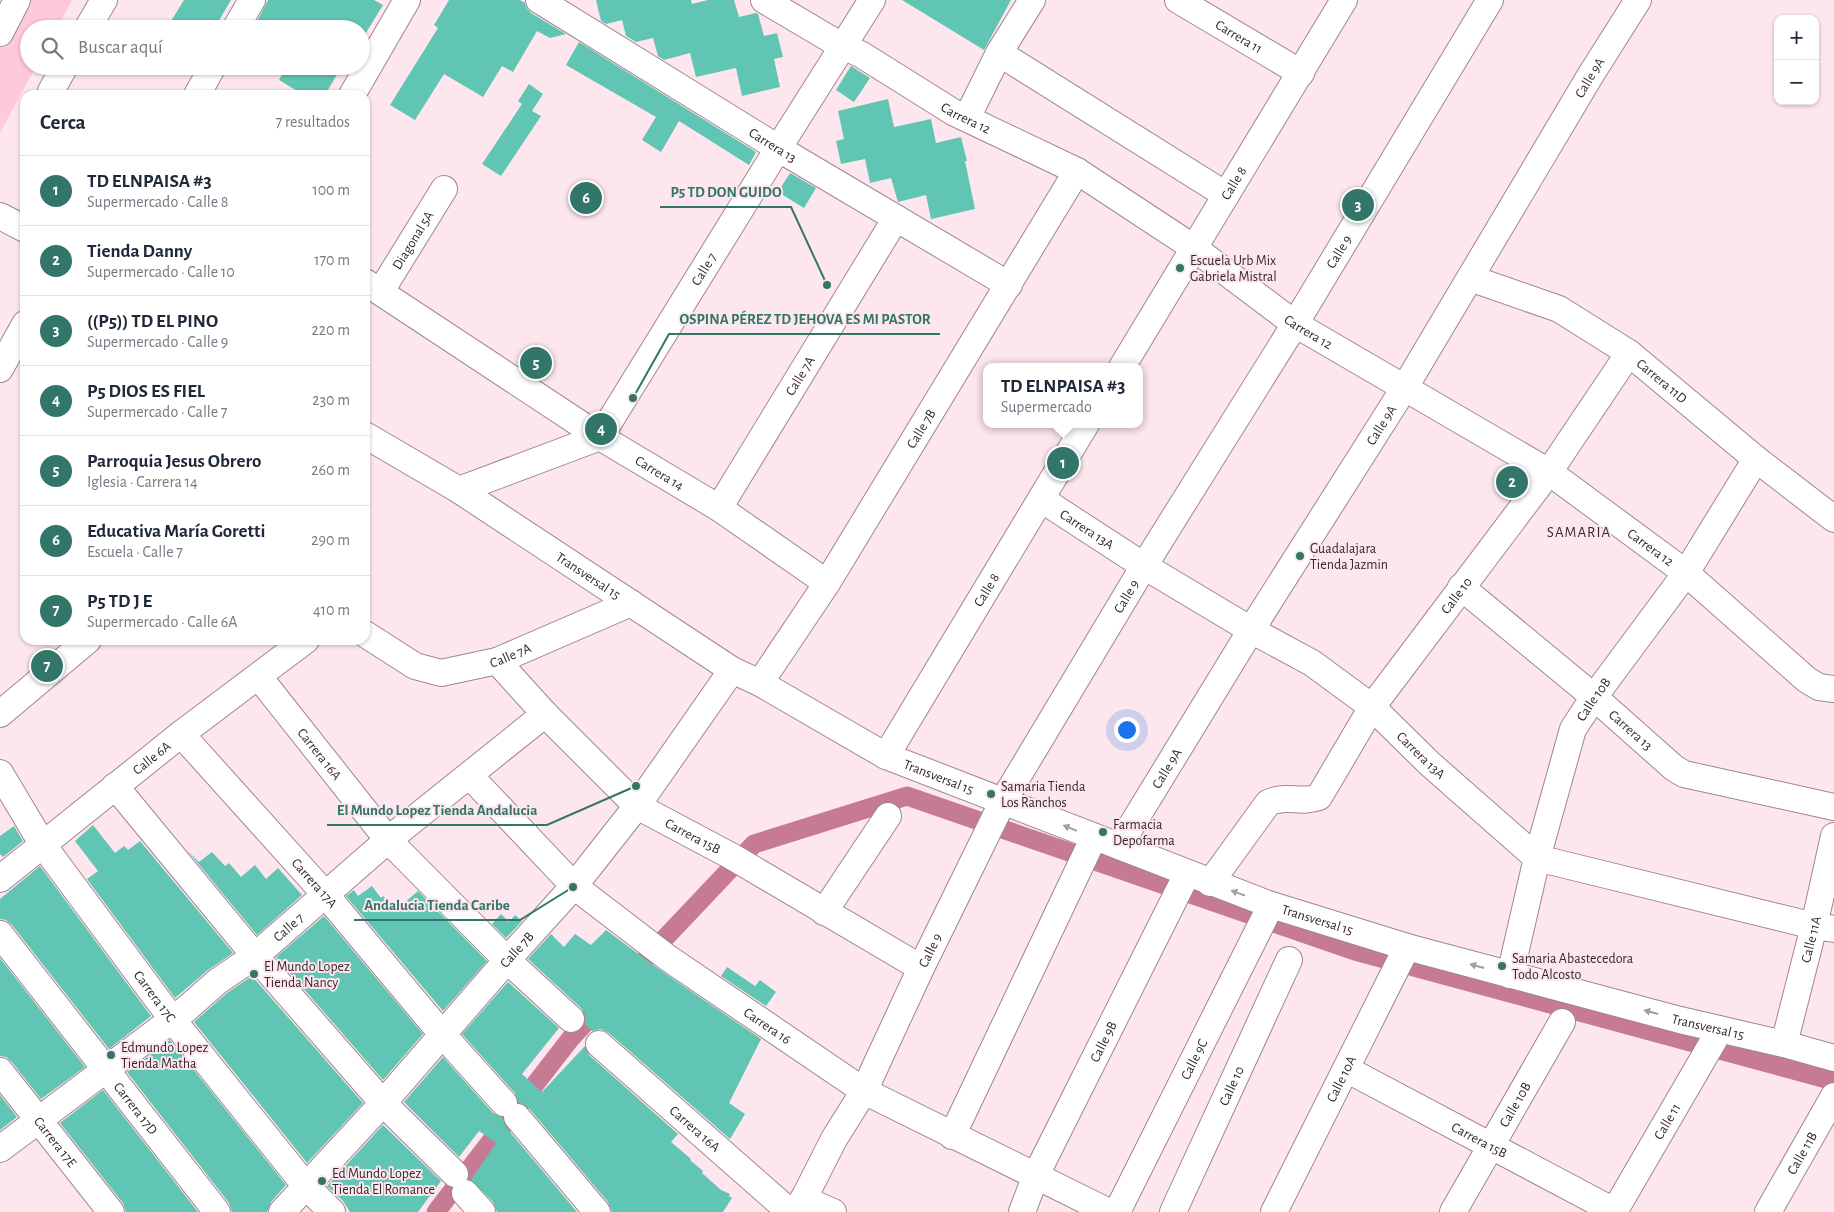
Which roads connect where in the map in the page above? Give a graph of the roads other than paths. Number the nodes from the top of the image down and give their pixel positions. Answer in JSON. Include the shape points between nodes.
{"nodes":[{"id":1,"x":17,"y":0,"type":"edge"},
{"id":2,"x":104,"y":0,"type":"edge"},
{"id":3,"x":252,"y":0,"type":"edge"},
{"id":4,"x":407,"y":0,"type":"edge"},
{"id":5,"x":539,"y":0,"type":"edge"},
{"id":6,"x":764,"y":0,"type":"edge"},
{"id":7,"x":1032,"y":0,"type":"edge"},
{"id":8,"x":1344,"y":0,"type":"edge"},
{"id":9,"x":1490,"y":0,"type":"edge"},
{"id":10,"x":1638,"y":0,"type":"edge"},
{"id":11,"x":1182,"y":1,"type":"edge"},
{"id":12,"x":870,"y":3,"type":"edge"},
{"id":13,"x":92,"y":20,"type":"edge"},
{"id":14,"x":240,"y":20,"type":"edge"},
{"id":15,"x":0,"y":33,"type":"edge"},
{"id":16,"x":849,"y":37,"type":"junction"},
{"id":17,"x":999,"y":53,"type":"junction"},
{"id":18,"x":370,"y":64,"type":"edge"},
{"id":19,"x":1301,"y":73,"type":"junction"},
{"id":20,"x":60,"y":75,"type":"edge"},
{"id":21,"x":209,"y":75,"type":"edge"},
{"id":22,"x":364,"y":75,"type":"edge"},
{"id":23,"x":52,"y":90,"type":"edge"},
{"id":24,"x":200,"y":90,"type":"edge"},
{"id":25,"x":355,"y":90,"type":"edge"},
{"id":26,"x":967,"y":118,"type":"junction"},
{"id":27,"x":780,"y":147,"type":"junction"},
{"id":28,"x":1077,"y":171,"type":"junction"},
{"id":29,"x":444,"y":189,"type":"dead end"},
{"id":30,"x":1226,"y":195,"type":"junction"},
{"id":31,"x":0,"y":216,"type":"edge"},
{"id":32,"x":896,"y":218,"type":"junction"},
{"id":33,"x":20,"y":226,"type":"edge"},
{"id":34,"x":1194,"y":248,"type":"junction"},
{"id":35,"x":1470,"y":278,"type":"junction"},
{"id":36,"x":1009,"y":284,"type":"junction"},
{"id":37,"x":373,"y":286,"type":"edge"},
{"id":38,"x":1295,"y":324,"type":"junction"},
{"id":39,"x":20,"y":333,"type":"edge"},
{"id":40,"x":1629,"y":353,"type":"junction"},
{"id":41,"x":1124,"y":363,"type":"edge"},
{"id":42,"x":0,"y":369,"type":"edge"},
{"id":43,"x":1406,"y":387,"type":"junction"},
{"id":44,"x":1084,"y":428,"type":"edge"},
{"id":45,"x":370,"y":437,"type":"edge"},
{"id":46,"x":600,"y":437,"type":"junction"},
{"id":47,"x":1756,"y":458,"type":"junction"},
{"id":48,"x":1549,"y":472,"type":"junction"},
{"id":49,"x":459,"y":490,"type":"junction"},
{"id":50,"x":1041,"y":499,"type":"junction"},
{"id":51,"x":720,"y":508,"type":"junction"},
{"id":52,"x":1834,"y":519,"type":"edge"},
{"id":53,"x":1144,"y":566,"type":"junction"},
{"id":54,"x":1686,"y":573,"type":"junction"},
{"id":55,"x":828,"y":583,"type":"junction"},
{"id":56,"x":1462,"y":587,"type":"junction"},
{"id":57,"x":631,"y":602,"type":"junction"},
{"id":58,"x":1252,"y":630,"type":"junction"},
{"id":59,"x":370,"y":637,"type":"edge"},
{"id":60,"x":82,"y":645,"type":"edge"},
{"id":61,"x":300,"y":645,"type":"edge"},
{"id":62,"x":497,"y":661,"type":"junction"},
{"id":63,"x":732,"y":670,"type":"junction"},
{"id":64,"x":259,"y":677,"type":"junction"},
{"id":65,"x":760,"y":683,"type":"junction"},
{"id":66,"x":1834,"y":689,"type":"edge"},
{"id":67,"x":1594,"y":697,"type":"junction"},
{"id":68,"x":1372,"y":707,"type":"junction"},
{"id":69,"x":0,"y":714,"type":"edge"},
{"id":70,"x":545,"y":714,"type":"junction"},
{"id":71,"x":181,"y":734,"type":"junction"},
{"id":72,"x":886,"y":756,"type":"junction"},
{"id":73,"x":0,"y":772,"type":"edge"},
{"id":74,"x":470,"y":776,"type":"junction"},
{"id":75,"x":115,"y":786,"type":"junction"},
{"id":76,"x":1268,"y":803,"type":"joint"},
{"id":77,"x":637,"y":806,"type":"junction"},
{"id":78,"x":1000,"y":807,"type":"junction"},
{"id":79,"x":1834,"y":807,"type":"edge"},
{"id":80,"x":888,"y":816,"type":"dead end"},
{"id":81,"x":1834,"y":836,"type":"edge"},
{"id":82,"x":388,"y":840,"type":"junction"},
{"id":83,"x":43,"y":845,"type":"junction"},
{"id":84,"x":1119,"y":846,"type":"junction"},
{"id":85,"x":1086,"y":853,"type":"junction"},
{"id":86,"x":1537,"y":858,"type":"junction"},
{"id":87,"x":0,"y":879,"type":"edge"},
{"id":88,"x":1189,"y":884,"type":"junction"},
{"id":89,"x":574,"y":886,"type":"junction"},
{"id":90,"x":325,"y":894,"type":"junction"},
{"id":91,"x":824,"y":912,"type":"junction"},
{"id":92,"x":1267,"y":915,"type":"junction"},
{"id":93,"x":1824,"y":928,"type":"edge"},
{"id":94,"x":0,"y":934,"type":"edge"},
{"id":95,"x":255,"y":956,"type":"junction"},
{"id":96,"x":1402,"y":957,"type":"junction"},
{"id":97,"x":506,"y":960,"type":"junction"},
{"id":98,"x":1289,"y":960,"type":"dead end"},
{"id":99,"x":921,"y":968,"type":"junction"},
{"id":100,"x":1510,"y":975,"type":"junction"},
{"id":101,"x":571,"y":1019,"type":"dead end"},
{"id":102,"x":172,"y":1020,"type":"junction"},
{"id":103,"x":1562,"y":1022,"type":"dead end"},
{"id":104,"x":442,"y":1034,"type":"junction"},
{"id":105,"x":1712,"y":1043,"type":"junction"},
{"id":106,"x":599,"y":1044,"type":"dead end"},
{"id":107,"x":1784,"y":1044,"type":"junction"},
{"id":108,"x":1834,"y":1058,"type":"edge"},
{"id":109,"x":1346,"y":1069,"type":"junction"},
{"id":110,"x":106,"y":1070,"type":"junction"},
{"id":111,"x":0,"y":1071,"type":"edge"},
{"id":112,"x":864,"y":1091,"type":"junction"},
{"id":113,"x":1834,"y":1096,"type":"edge"},
{"id":114,"x":383,"y":1103,"type":"junction"},
{"id":115,"x":39,"y":1119,"type":"junction"},
{"id":116,"x":952,"y":1136,"type":"junction"},
{"id":117,"x":1491,"y":1146,"type":"junction"},
{"id":118,"x":0,"y":1149,"type":"edge"},
{"id":119,"x":1036,"y":1175,"type":"junction"},
{"id":120,"x":305,"y":1185,"type":"junction"},
{"id":121,"x":467,"y":1193,"type":"edge"},
{"id":122,"x":797,"y":1208,"type":"edge"},
{"id":123,"x":111,"y":1212,"type":"edge"},
{"id":124,"x":217,"y":1212,"type":"edge"},
{"id":125,"x":282,"y":1212,"type":"edge"},
{"id":126,"x":332,"y":1212,"type":"edge"},
{"id":127,"x":596,"y":1212,"type":"edge"},
{"id":128,"x":833,"y":1212,"type":"edge"},
{"id":129,"x":1022,"y":1212,"type":"edge"},
{"id":130,"x":1109,"y":1212,"type":"edge"},
{"id":131,"x":1117,"y":1212,"type":"edge"},
{"id":132,"x":1173,"y":1212,"type":"edge"},
{"id":133,"x":1274,"y":1212,"type":"edge"},
{"id":134,"x":1453,"y":1212,"type":"edge"},
{"id":135,"x":1614,"y":1212,"type":"edge"},
{"id":136,"x":1768,"y":1212,"type":"edge"}],
"edges":[{"from":1,"to":15,"type":"street"},
{"from":2,"to":13,"type":"street"},
{"from":3,"to":14,"type":"street"},
{"from":4,"to":18,"type":"street"},
{"from":5,"to":27,"type":"street","name":"Carrera 13"},
{"from":6,"to":16,"type":"street","name":"Carrera 12"},
{"from":7,"to":17,"type":"street"},
{"from":8,"to":19,"type":"street","name":"Calle 8"},
{"from":9,"to":38,"type":"street","name":"Calle 9"},
{"from":10,"to":35,"type":"street","name":"Calle 9A"},
{"from":11,"to":19,"type":"street","name":"Carrera 11"},
{"from":12,"to":16,"type":"street","name":"Calle 7"},
{"from":16,"to":26,"type":"street","name":"Carrera 12","via":[[862,55]]},
{"from":16,"to":27,"type":"street","name":"Calle 7"},
{"from":17,"to":26,"type":"street"},
{"from":17,"to":30,"type":"street"},
{"from":19,"to":30,"type":"street","name":"Calle 8"},
{"from":20,"to":23,"type":"street"},
{"from":21,"to":24,"type":"street"},
{"from":22,"to":25,"type":"street"},
{"from":26,"to":28,"type":"street","name":"Carrera 12"},
{"from":27,"to":32,"type":"street","name":"Carrera 13"},
{"from":27,"to":46,"type":"street","name":"Calle 7"},
{"from":28,"to":34,"type":"street","name":"Carrera 12"},
{"from":28,"to":36,"type":"street","name":"Calle 7B"},
{"from":29,"to":37,"type":"street","name":"Diagonal 5A"},
{"from":30,"to":34,"type":"street","name":"Calle 8"},
{"from":31,"to":33,"type":"street"},
{"from":32,"to":36,"type":"street","name":"Carrera 13"},
{"from":32,"to":51,"type":"street","name":"Calle 7A"},
{"from":34,"to":38,"type":"street","name":"Carrera 12"},
{"from":34,"to":41,"type":"street","name":"Calle 8"},
{"from":35,"to":40,"type":"street","name":"Carrera 11D","via":[[1559,309]]},
{"from":35,"to":43,"type":"street","name":"Calle 9A"},
{"from":36,"to":55,"type":"street","name":"Calle 7B"},
{"from":37,"to":46,"type":"street","name":"Carrera 14"},
{"from":38,"to":43,"type":"street","name":"Carrera 12"},
{"from":38,"to":53,"type":"street","name":"Calle 9"},
{"from":39,"to":42,"type":"street"},
{"from":40,"to":47,"type":"street","name":"Carrera 11D"},
{"from":40,"to":48,"type":"street","name":"Calle 10"},
{"from":43,"to":48,"type":"street","name":"Carrera 12"},
{"from":43,"to":58,"type":"street","name":"Calle 9A"},
{"from":44,"to":50,"type":"street","name":"Calle 8"},
{"from":45,"to":49,"type":"street","name":"Transversal 15"},
{"from":46,"to":49,"type":"street"},
{"from":46,"to":51,"type":"street","name":"Carrera 14"},
{"from":47,"to":52,"type":"street","name":"Carrera 11D"},
{"from":47,"to":54,"type":"street","name":"Calle 10B"},
{"from":48,"to":54,"type":"street","name":"Carrera 12"},
{"from":48,"to":56,"type":"street","name":"Calle 10"},
{"from":49,"to":57,"type":"street","name":"Transversal 15"},
{"from":50,"to":53,"type":"street","name":"Carrera 13A"},
{"from":50,"to":72,"type":"street","name":"Calle 8"},
{"from":51,"to":55,"type":"street","name":"Carrera 14"},
{"from":53,"to":58,"type":"street","name":"Carrera 13A"},
{"from":53,"to":78,"type":"street","name":"Calle 9"},
{"from":54,"to":66,"type":"street","name":"Carrera 12","via":[[1807,680]]},
{"from":54,"to":67,"type":"street","name":"Calle 10B"},
{"from":55,"to":65,"type":"street","name":"Calle 7B"},
{"from":56,"to":67,"type":"street","name":"Carrera 13"},
{"from":56,"to":68,"type":"street","name":"Calle 10"},
{"from":57,"to":62,"type":"street","name":"Calle 7A"},
{"from":57,"to":63,"type":"street","name":"Transversal 15"},
{"from":58,"to":68,"type":"street","name":"Carrera 13A","via":[[1312,663]]},
{"from":58,"to":84,"type":"street","name":"Calle 9A"},
{"from":59,"to":62,"type":"street","name":"Calle 7A","via":[[415,666],[441,674]]},
{"from":60,"to":69,"type":"street"},
{"from":61,"to":64,"type":"street","name":"Calle 6A"},
{"from":62,"to":70,"type":"street","name":"Carrera 15B"},
{"from":63,"to":65,"type":"street","name":"Transversal 15"},
{"from":63,"to":77,"type":"street","name":"Calle 7B"},
{"from":64,"to":71,"type":"street","name":"Calle 6A"},
{"from":64,"to":82,"type":"street","name":"Carrera 16A"},
{"from":65,"to":72,"type":"street","name":"Transversal 15"},
{"from":67,"to":79,"type":"street","name":"Carrera 13","via":[[1684,774]]},
{"from":67,"to":86,"type":"street","name":"Calle 10B","via":[[1573,729]]},
{"from":68,"to":76,"type":"street","name":"Calle 10","via":[[1319,797],[1311,800],[1277,798]]},
{"from":68,"to":86,"type":"street","name":"Carrera 13A","via":[[1430,764]]},
{"from":70,"to":74,"type":"street","name":"Calle 7"},
{"from":70,"to":77,"type":"street","name":"Carrera 15B"},
{"from":71,"to":75,"type":"street","name":"Calle 6A"},
{"from":71,"to":90,"type":"street","name":"Carrera 17A"},
{"from":72,"to":78,"type":"street","name":"Transversal 15"},
{"from":73,"to":83,"type":"street","name":"Carrera 17C"},
{"from":74,"to":82,"type":"street","name":"Calle 7"},
{"from":74,"to":89,"type":"street","name":"Carrera 16"},
{"from":75,"to":83,"type":"street","name":"Calle 6A"},
{"from":75,"to":95,"type":"street"},
{"from":76,"to":88,"type":"street","name":"Calle 9B"},
{"from":77,"to":89,"type":"street","name":"Calle 7B"},
{"from":77,"to":91,"type":"street","name":"Carrera 15B","via":[[738,860]]},
{"from":85,"to":78,"type":"street","name":"Transversal 15","one_way":true},
{"from":78,"to":99,"type":"street","name":"Calle 9"},
{"from":80,"to":91,"type":"street"},
{"from":81,"to":93,"type":"street","name":"Calle 11A"},
{"from":82,"to":90,"type":"street","name":"Calle 7"},
{"from":82,"to":97,"type":"street","name":"Carrera 16A"},
{"from":83,"to":87,"type":"street","name":"Calle 6A"},
{"from":83,"to":102,"type":"street","name":"Carrera 17C"},
{"from":84,"to":85,"type":"street","name":"Transversal 15"},
{"from":84,"to":88,"type":"street","name":"Transversal 15"},
{"from":85,"to":116,"type":"street"},
{"from":86,"to":93,"type":"street","name":"Carrera 13A"},
{"from":86,"to":100,"type":"street","name":"Calle 10B"},
{"from":92,"to":88,"type":"street","name":"Transversal 15","one_way":true},
{"from":88,"to":119,"type":"street","name":"Calle 9B"},
{"from":89,"to":97,"type":"street","name":"Calle 7B"},
{"from":89,"to":112,"type":"street","name":"Carrera 16","via":[[668,958]]},
{"from":90,"to":95,"type":"street","name":"Calle 7"},
{"from":90,"to":104,"type":"street","name":"Carrera 17A"},
{"from":91,"to":99,"type":"street","name":"Carrera 15B"},
{"from":92,"to":96,"type":"street","name":"Transversal 15"},
{"from":92,"to":131,"type":"street","name":"Calle 9C"},
{"from":93,"to":107,"type":"street","name":"Calle 11A"},
{"from":94,"to":110,"type":"street","name":"Carrera 17D"},
{"from":95,"to":102,"type":"street","name":"Calle 7","via":[[218,981]]},
{"from":95,"to":114,"type":"street"},
{"from":100,"to":96,"type":"street","name":"Transversal 15","one_way":true},
{"from":96,"to":109,"type":"street","name":"Calle 10A"},
{"from":97,"to":101,"type":"street","name":"Carrera 16A"},
{"from":97,"to":104,"type":"street","name":"Calle 7B"},
{"from":98,"to":132,"type":"street","name":"Calle 10"},
{"from":99,"to":112,"type":"street","name":"Calle 9"},
{"from":105,"to":100,"type":"street","name":"Transversal 15","one_way":true},
{"from":102,"to":110,"type":"street","name":"Calle 7"},
{"from":102,"to":120,"type":"street","name":"Carrera 17C"},
{"from":103,"to":117,"type":"street","name":"Calle 10B"},
{"from":104,"to":114,"type":"street","name":"Calle 7B"},
{"from":104,"to":127,"type":"street","name":"Carrera 17A"},
{"from":105,"to":107,"type":"street","name":"Transversal 15"},
{"from":105,"to":135,"type":"street","name":"Calle 11"},
{"from":106,"to":122,"type":"street","name":"Carrera 16A"},
{"from":107,"to":108,"type":"street","name":"Transversal 15"},
{"from":109,"to":117,"type":"street","name":"Carrera 15B"},
{"from":109,"to":133,"type":"street","name":"Calle 10A"},
{"from":110,"to":115,"type":"street","name":"Calle 7"},
{"from":110,"to":124,"type":"street","name":"Carrera 17D"},
{"from":111,"to":115,"type":"street","name":"Carrera 17E"},
{"from":112,"to":116,"type":"street","name":"Carrera 16"},
{"from":112,"to":122,"type":"street","name":"Calle 9"},
{"from":113,"to":136,"type":"street","name":"Calle 11B"},
{"from":114,"to":120,"type":"street","name":"Calle 7B"},
{"from":114,"to":121,"type":"street"},
{"from":115,"to":118,"type":"street","name":"Calle 7"},
{"from":115,"to":123,"type":"street","name":"Carrera 17E"},
{"from":116,"to":119,"type":"street","name":"Carrera 16"},
{"from":117,"to":134,"type":"street","name":"Calle 10B"},
{"from":117,"to":135,"type":"street","name":"Carrera 15B"},
{"from":119,"to":129,"type":"street","name":"Calle 9B"},
{"from":119,"to":130,"type":"street","name":"Carrera 16"},
{"from":120,"to":125,"type":"street","name":"Calle 7B"},
{"from":120,"to":126,"type":"street","name":"Carrera 17C"},
{"from":122,"to":128,"type":"street","name":"Carrera 16A"}]}
